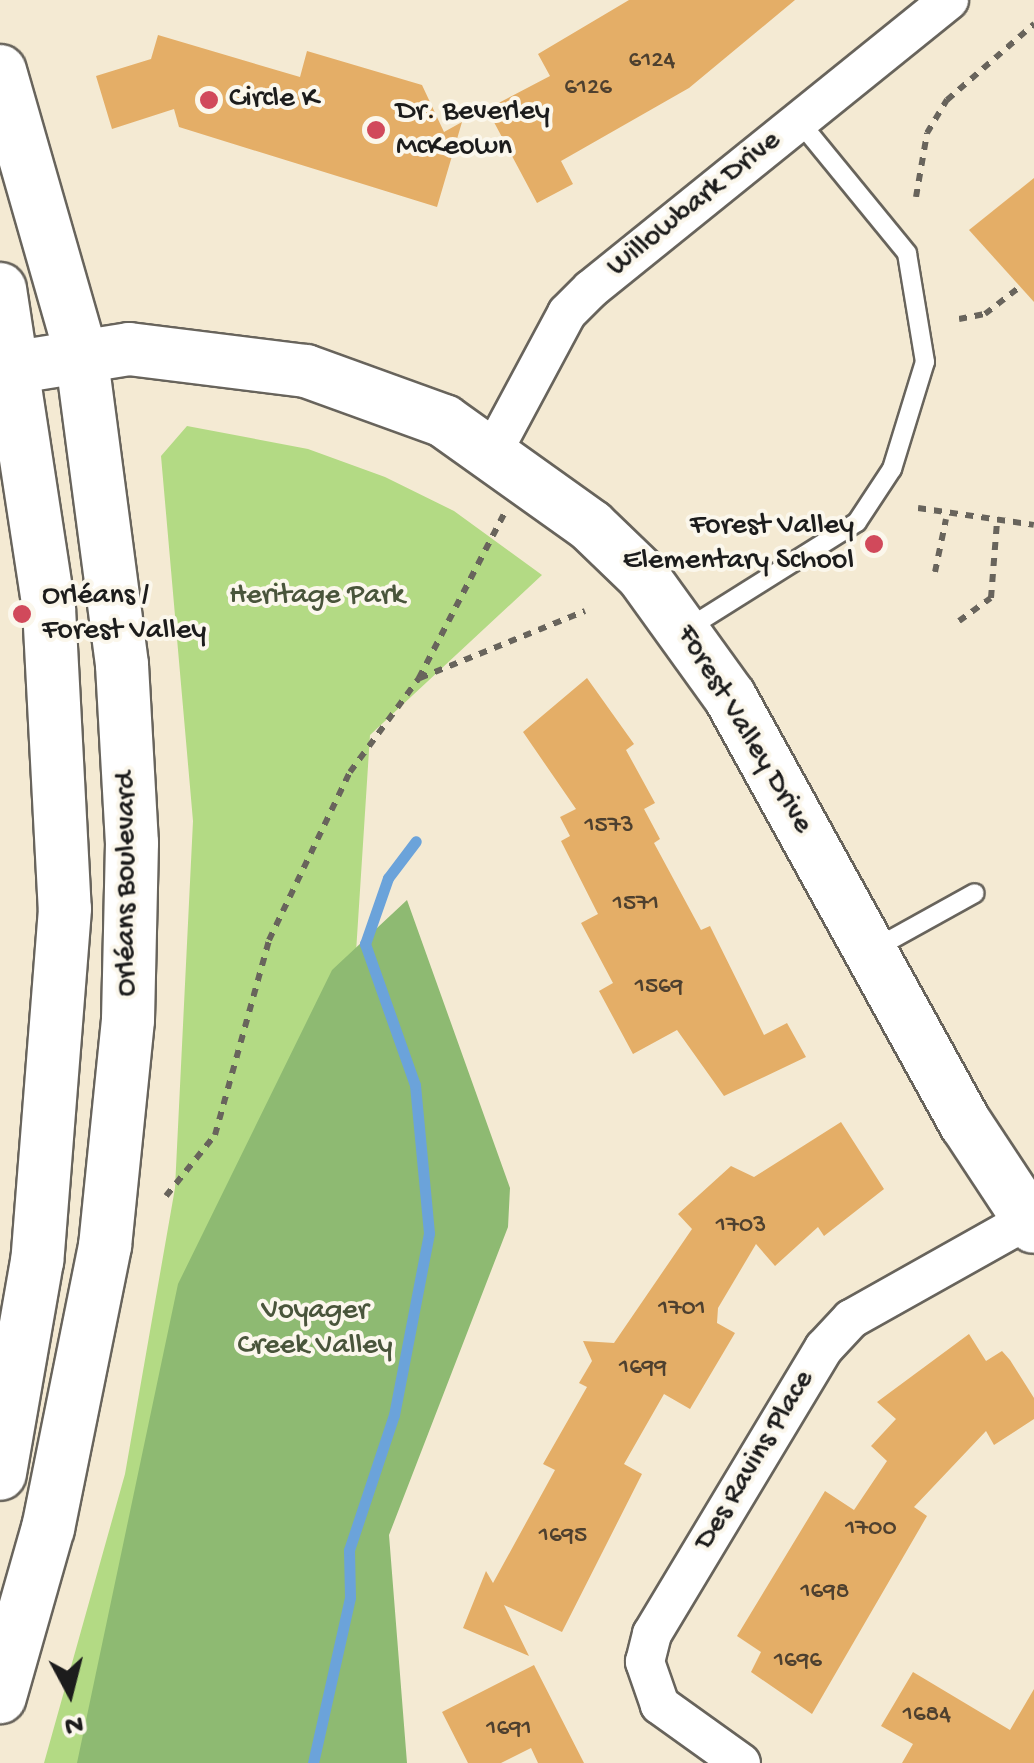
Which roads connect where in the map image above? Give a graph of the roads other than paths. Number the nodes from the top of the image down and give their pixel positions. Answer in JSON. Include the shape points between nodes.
{"nodes":[{"id":1,"x":949,"y":0,"type":"edge"},
{"id":2,"x":0,"y":71,"type":"edge"},
{"id":3,"x":799,"y":121,"type":"junction"},
{"id":4,"x":0,"y":289,"type":"edge"},
{"id":5,"x":80,"y":353,"type":"junction"},
{"id":6,"x":17,"y":366,"type":"junction"},
{"id":7,"x":508,"y":464,"type":"junction"},
{"id":8,"x":685,"y":630,"type":"junction"},
{"id":9,"x":975,"y":893,"type":"dead end"},
{"id":10,"x":870,"y":952,"type":"junction"},
{"id":11,"x":1032,"y":1223,"type":"edge"},
{"id":12,"x":0,"y":1474,"type":"edge"},
{"id":13,"x":0,"y":1696,"type":"edge"},
{"id":14,"x":741,"y":1763,"type":"edge"}],
"edges":[{"from":1,"to":3,"type":"street","name":"Willowbark Drive"},
{"from":2,"to":5,"type":"main road","name":"Orléans Boulevard"},
{"from":3,"to":7,"type":"street","name":"Willowbark Drive","via":[[568,314]]},
{"from":3,"to":8,"type":"lane","via":[[907,253],[925,362],[892,469],[857,522]]},
{"from":4,"to":6,"type":"main road"},
{"from":5,"to":6,"type":"main road","name":"Forest Valley Drive"},
{"from":5,"to":7,"type":"main road","name":"Forest Valley Drive","via":[[158,351],[306,370],[444,420]]},
{"from":5,"to":13,"type":"main road","name":"Orléans Boulevard","via":[[128,754],[128,1020],[90,1337]]},
{"from":6,"to":12,"type":"main road","via":[[57,690],[64,909],[37,1261]]},
{"from":7,"to":8,"type":"main road","name":"Forest Valley Drive","via":[[591,526]]},
{"from":8,"to":10,"type":"main road","name":"Forest Valley Drive"},
{"from":9,"to":10,"type":"lane"},
{"from":10,"to":11,"type":"main road","name":"Forest Valley Drive"},
{"from":11,"to":14,"type":"street","name":"Des Ravins Place","via":[[851,1320],[824,1348],[652,1634],[645,1662],[660,1705]]}]}
